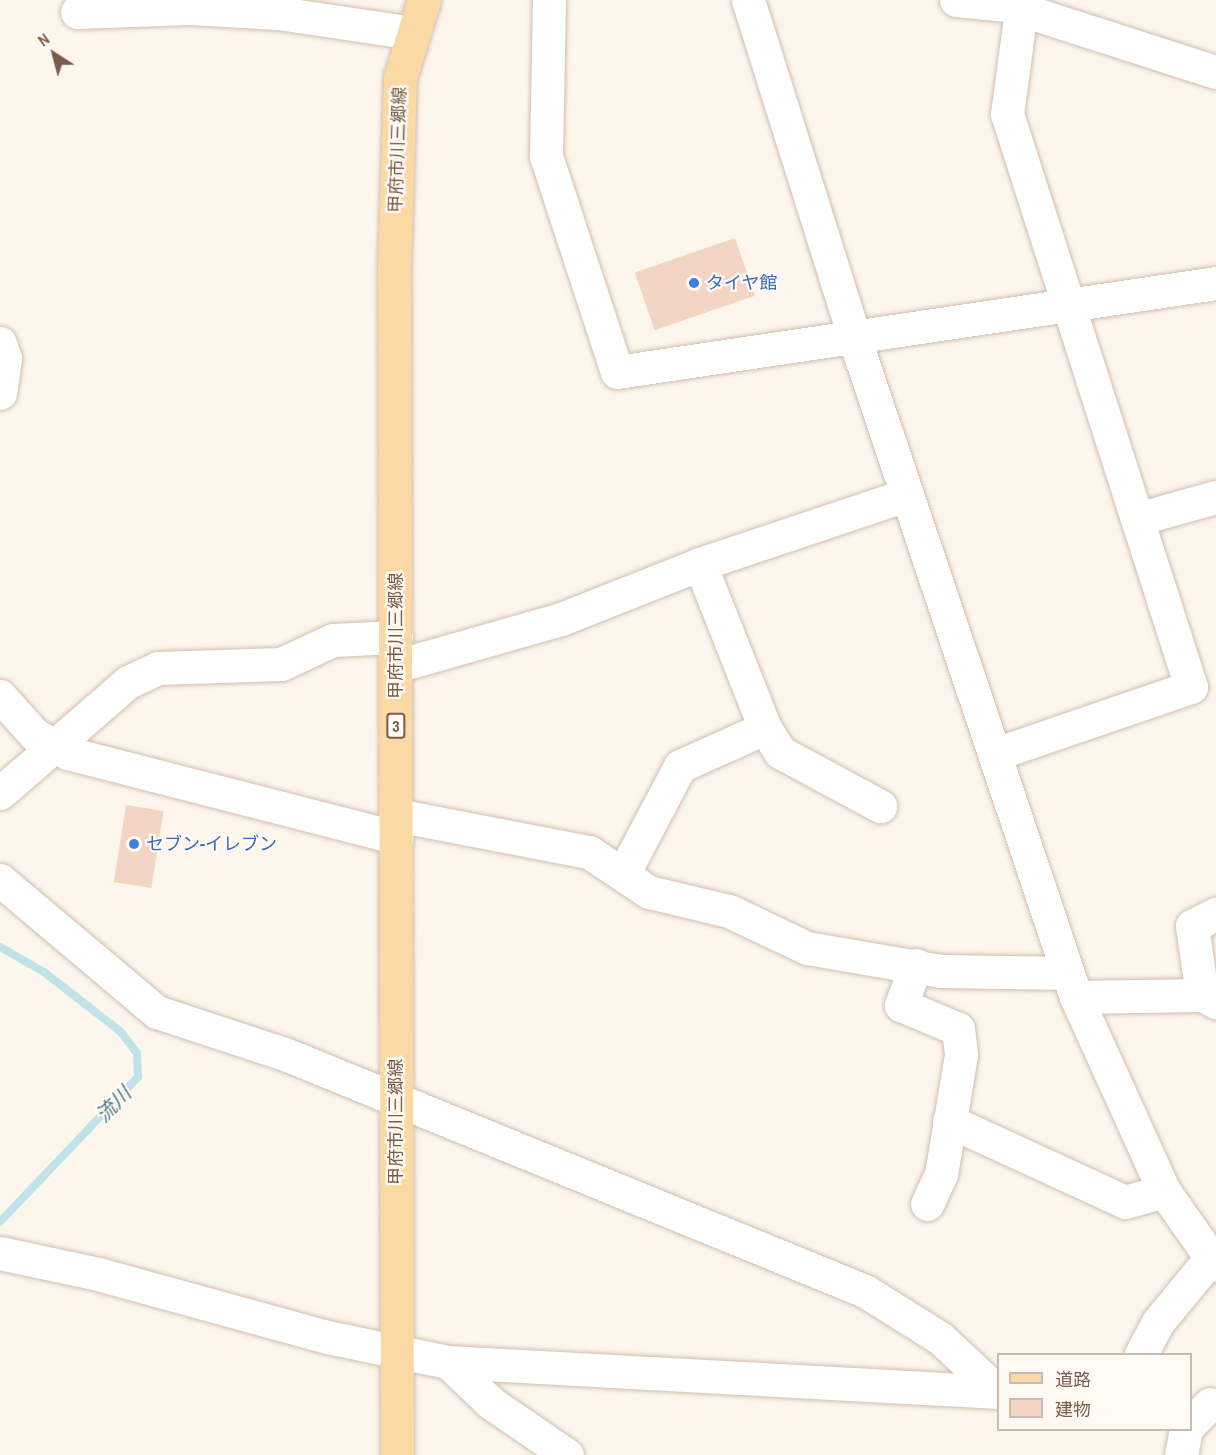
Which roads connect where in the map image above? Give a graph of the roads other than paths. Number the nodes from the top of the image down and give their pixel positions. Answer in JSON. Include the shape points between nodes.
{"nodes":[{"id":1,"x":424,"y":0,"type":"edge"},
{"id":2,"x":549,"y":0,"type":"edge"},
{"id":3,"x":748,"y":0,"type":"edge"},
{"id":4,"x":958,"y":0,"type":"edge"},
{"id":5,"x":1021,"y":10,"type":"junction"},
{"id":6,"x":77,"y":12,"type":"dead end"},
{"id":7,"x":413,"y":33,"type":"junction"},
{"id":8,"x":1216,"y":72,"type":"edge"},
{"id":9,"x":1216,"y":283,"type":"edge"},
{"id":10,"x":1069,"y":307,"type":"junction"},
{"id":11,"x":855,"y":340,"type":"junction"},
{"id":12,"x":0,"y":343,"type":"edge"},
{"id":13,"x":0,"y":393,"type":"edge"},
{"id":14,"x":906,"y":495,"type":"junction"},
{"id":15,"x":1216,"y":497,"type":"edge"},
{"id":16,"x":1137,"y":519,"type":"junction"},
{"id":17,"x":699,"y":564,"type":"junction"},
{"id":18,"x":396,"y":652,"type":"junction"},
{"id":19,"x":0,"y":696,"type":"edge"},
{"id":20,"x":765,"y":728,"type":"junction"},
{"id":21,"x":57,"y":748,"type":"junction"},
{"id":22,"x":998,"y":753,"type":"junction"},
{"id":23,"x":0,"y":794,"type":"edge"},
{"id":24,"x":880,"y":806,"type":"dead end"},
{"id":25,"x":396,"y":826,"type":"junction"},
{"id":26,"x":623,"y":874,"type":"junction"},
{"id":27,"x":0,"y":880,"type":"edge"},
{"id":28,"x":1216,"y":914,"type":"edge"},
{"id":29,"x":916,"y":965,"type":"junction"},
{"id":30,"x":1072,"y":985,"type":"junction"},
{"id":31,"x":1209,"y":998,"type":"edge"},
{"id":32,"x":397,"y":1103,"type":"junction"},
{"id":33,"x":949,"y":1121,"type":"junction"},
{"id":34,"x":1164,"y":1191,"type":"junction"},
{"id":35,"x":927,"y":1204,"type":"dead end"},
{"id":36,"x":0,"y":1253,"type":"edge"},
{"id":37,"x":1214,"y":1258,"type":"edge"},
{"id":38,"x":397,"y":1353,"type":"junction"},
{"id":39,"x":1142,"y":1353,"type":"edge"},
{"id":40,"x":448,"y":1362,"type":"junction"},
{"id":41,"x":997,"y":1390,"type":"edge"},
{"id":42,"x":997,"y":1392,"type":"edge"},
{"id":43,"x":1186,"y":1431,"type":"edge"},
{"id":44,"x":397,"y":1455,"type":"edge"},
{"id":45,"x":567,"y":1455,"type":"edge"},
{"id":46,"x":1181,"y":1455,"type":"edge"}],
"edges":[{"from":1,"to":7,"type":"main road","name":"甲府市川三郷線","number":"3"},
{"from":2,"to":11,"type":"street","via":[[546,156],[617,372]]},
{"from":3,"to":11,"type":"street"},
{"from":4,"to":5,"type":"street"},
{"from":5,"to":8,"type":"street"},
{"from":5,"to":10,"type":"street","via":[[1007,114]]},
{"from":6,"to":7,"type":"street","via":[[190,8],[278,13]]},
{"from":7,"to":18,"type":"main road","name":"甲府市川三郷線","number":"3","via":[[400,78],[395,245]]},
{"from":9,"to":10,"type":"street"},
{"from":10,"to":11,"type":"street"},
{"from":10,"to":16,"type":"street"},
{"from":11,"to":14,"type":"street"},
{"from":12,"to":13,"type":"street","via":[[4,358]]},
{"from":14,"to":17,"type":"street"},
{"from":14,"to":22,"type":"street"},
{"from":15,"to":16,"type":"street"},
{"from":16,"to":22,"type":"street","via":[[1191,687]]},
{"from":17,"to":18,"type":"street","via":[[561,619]]},
{"from":17,"to":20,"type":"street"},
{"from":18,"to":21,"type":"street","via":[[333,640],[281,664],[158,668],[128,682]]},
{"from":18,"to":25,"type":"main road","name":"甲府市川三郷線","number":"3"},
{"from":19,"to":21,"type":"street","via":[[35,735]]},
{"from":20,"to":24,"type":"street","via":[[780,752]]},
{"from":20,"to":26,"type":"street","via":[[680,766]]},
{"from":21,"to":23,"type":"street"},
{"from":21,"to":25,"type":"street"},
{"from":22,"to":30,"type":"street"},
{"from":25,"to":26,"type":"street","via":[[589,852]]},
{"from":25,"to":32,"type":"main road","name":"甲府市川三郷線","number":"3"},
{"from":26,"to":29,"type":"street","via":[[649,892],[729,911],[807,948]]},
{"from":27,"to":32,"type":"street","via":[[157,1012],[285,1054]]},
{"from":28,"to":31,"type":"street","via":[[1192,926]]},
{"from":29,"to":30,"type":"street"},
{"from":29,"to":33,"type":"street","via":[[901,1005],[958,1029],[961,1055]]},
{"from":30,"to":31,"type":"street"},
{"from":30,"to":34,"type":"street"},
{"from":32,"to":38,"type":"main road","name":"甲府市川三郷線","number":"3"},
{"from":32,"to":41,"type":"street","via":[[865,1291],[940,1338]]},
{"from":33,"to":34,"type":"street","via":[[1125,1202]]},
{"from":33,"to":35,"type":"street","via":[[941,1174]]},
{"from":34,"to":37,"type":"street"},
{"from":36,"to":38,"type":"street"},
{"from":37,"to":39,"type":"street","via":[[1158,1323]]},
{"from":38,"to":40,"type":"street"},
{"from":38,"to":44,"type":"main road","name":"甲府市川三郷線","number":"3"},
{"from":40,"to":42,"type":"street"},
{"from":40,"to":45,"type":"street","via":[[491,1403]]},
{"from":43,"to":46,"type":"street"}]}
